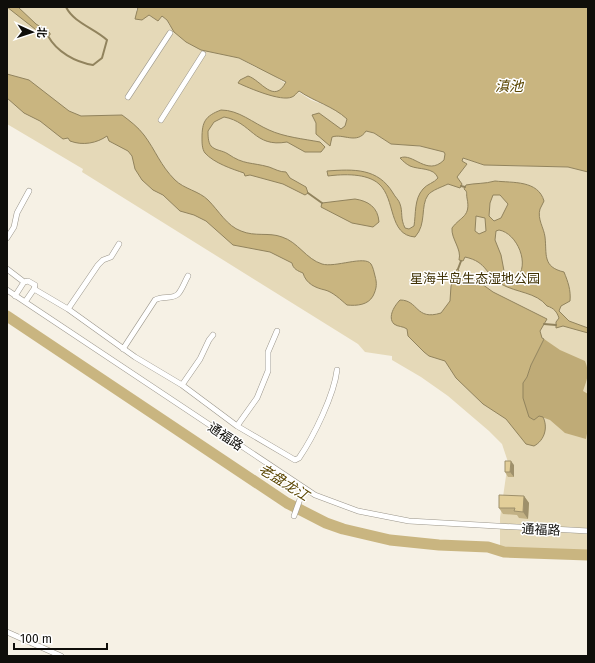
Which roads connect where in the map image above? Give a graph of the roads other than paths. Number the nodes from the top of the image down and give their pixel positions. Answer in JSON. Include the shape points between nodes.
{"nodes":[{"id":1,"x":170,"y":33,"type":"dead end"},
{"id":2,"x":203,"y":54,"type":"dead end"},
{"id":3,"x":128,"y":97,"type":"dead end"},
{"id":4,"x":160,"y":120,"type":"dead end"},
{"id":5,"x":29,"y":191,"type":"dead end"},
{"id":6,"x":7,"y":238,"type":"edge"},
{"id":7,"x":119,"y":244,"type":"dead end"},
{"id":8,"x":7,"y":269,"type":"edge"},
{"id":9,"x":188,"y":276,"type":"dead end"},
{"id":10,"x":24,"y":282,"type":"junction"},
{"id":11,"x":34,"y":289,"type":"junction"},
{"id":12,"x":7,"y":290,"type":"edge"},
{"id":13,"x":15,"y":296,"type":"junction"},
{"id":14,"x":25,"y":302,"type":"junction"},
{"id":15,"x":68,"y":309,"type":"junction"},
{"id":16,"x":277,"y":331,"type":"dead end"},
{"id":17,"x":213,"y":335,"type":"dead end"},
{"id":18,"x":123,"y":349,"type":"junction"},
{"id":19,"x":337,"y":370,"type":"dead end"},
{"id":20,"x":182,"y":385,"type":"junction"},
{"id":21,"x":237,"y":426,"type":"junction"},
{"id":22,"x":304,"y":488,"type":"junction"},
{"id":23,"x":294,"y":516,"type":"dead end"},
{"id":24,"x":588,"y":531,"type":"edge"},
{"id":25,"x":7,"y":632,"type":"edge"},
{"id":26,"x":61,"y":656,"type":"edge"}],
"edges":[{"from":1,"to":3,"type":"street"},
{"from":2,"to":4,"type":"street"},
{"from":5,"to":6,"type":"street"},
{"from":7,"to":15,"type":"street","via":[[111,257],[98,265]]},
{"from":8,"to":10,"type":"street"},
{"from":9,"to":18,"type":"street","via":[[178,294],[156,300]]},
{"from":10,"to":11,"type":"street","via":[[28,281],[35,285]]},
{"from":10,"to":13,"type":"street"},
{"from":11,"to":14,"type":"street"},
{"from":11,"to":15,"type":"street"},
{"from":12,"to":13,"type":"street","name":"通福路"},
{"from":13,"to":14,"type":"street","name":"通福路"},
{"from":14,"to":22,"type":"street","name":"通福路"},
{"from":15,"to":18,"type":"street"},
{"from":16,"to":21,"type":"street","via":[[268,352],[268,371],[257,398]]},
{"from":17,"to":20,"type":"street"},
{"from":18,"to":20,"type":"street"},
{"from":19,"to":21,"type":"street","via":[[336,381],[314,434],[299,458],[290,458]]},
{"from":20,"to":21,"type":"street"},
{"from":22,"to":23,"type":"street"},
{"from":22,"to":24,"type":"street","name":"通福路","via":[[315,495],[358,511],[408,521]]},
{"from":25,"to":26,"type":"street"}]}
